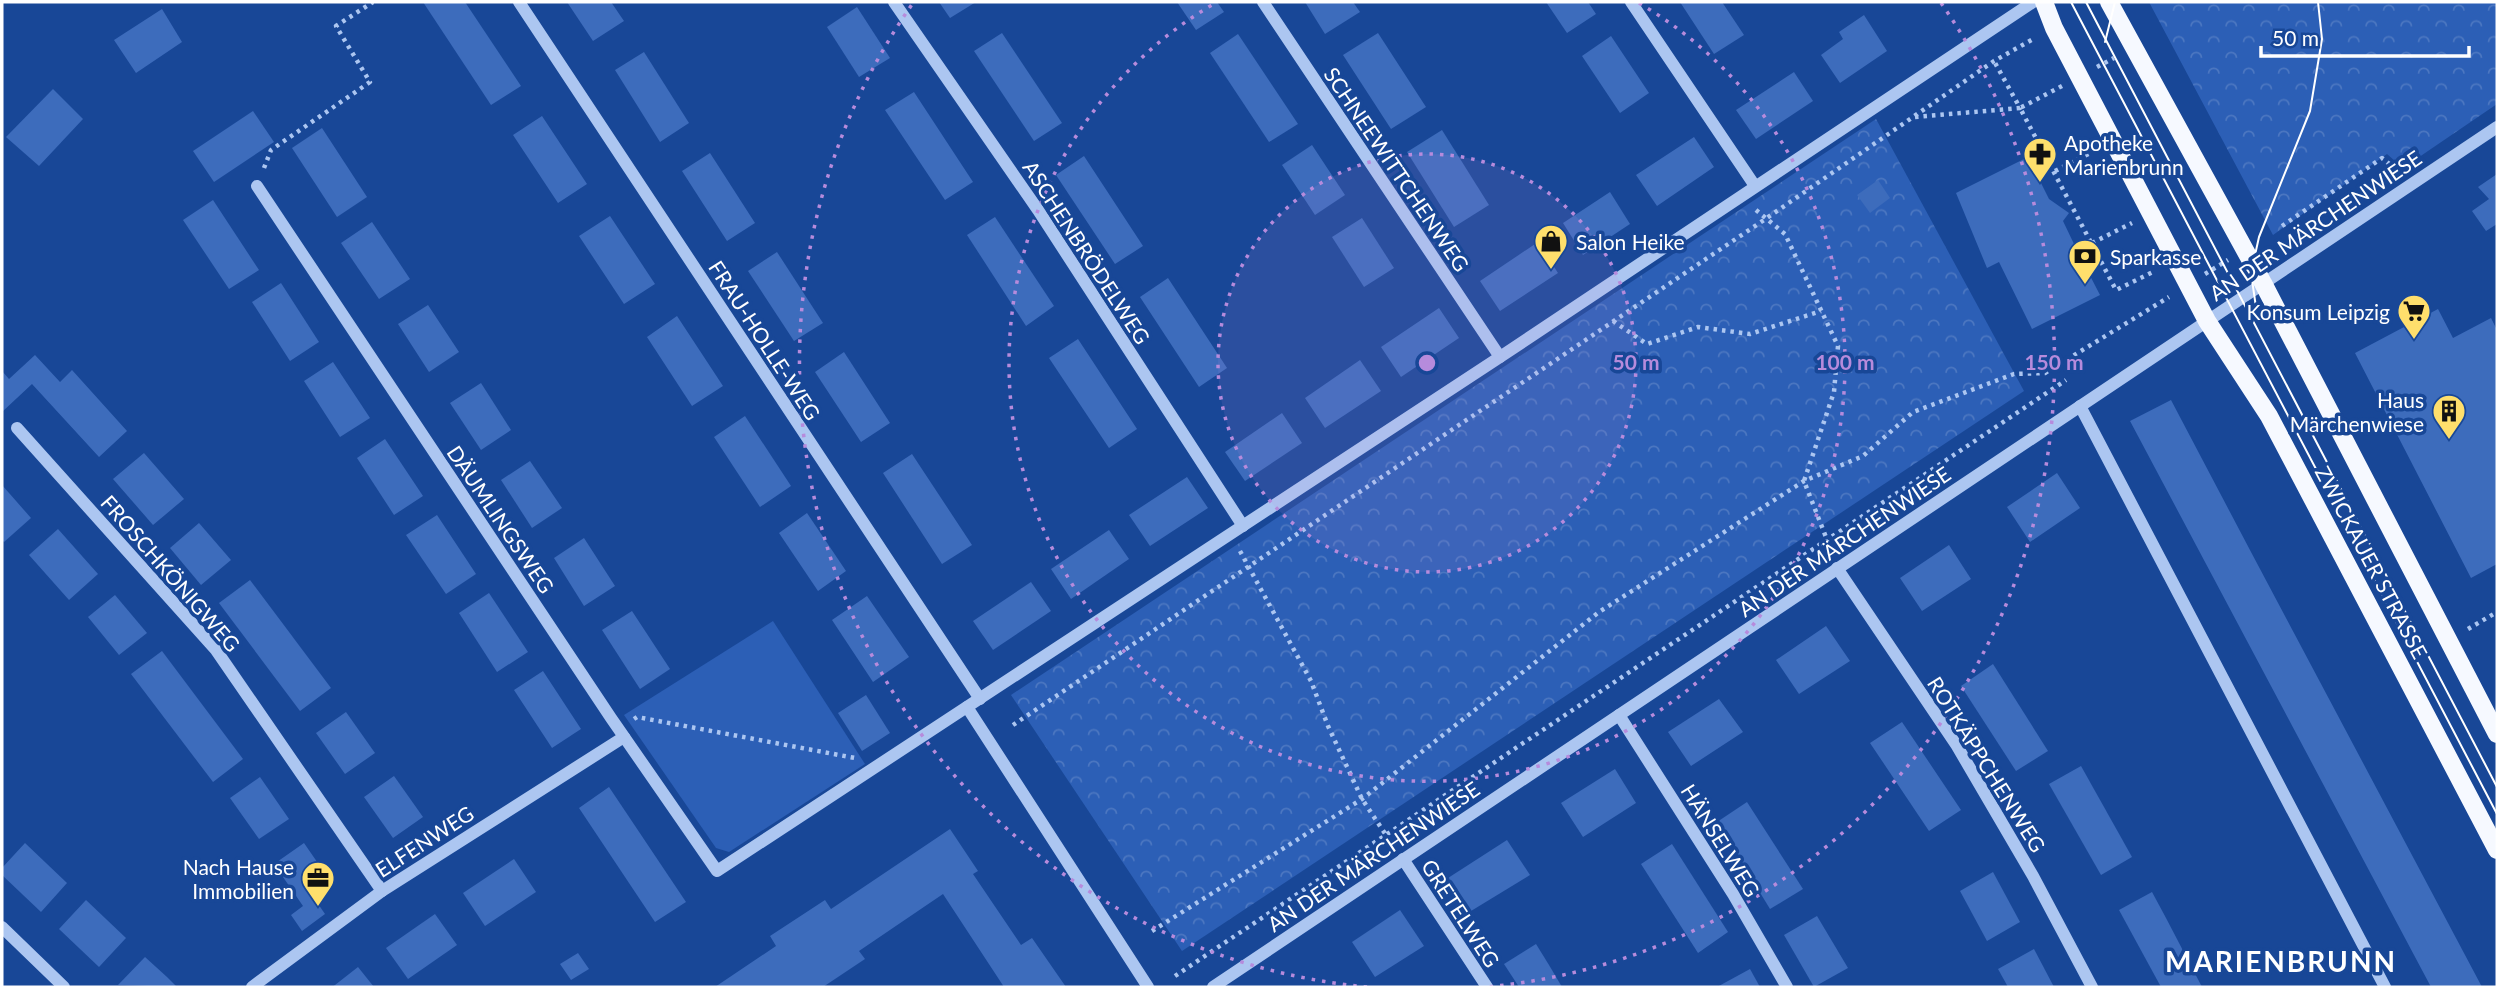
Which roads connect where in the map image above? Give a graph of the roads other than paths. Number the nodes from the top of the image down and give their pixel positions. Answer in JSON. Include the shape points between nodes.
{"nodes":[{"id":1,"x":519,"y":2,"type":"edge"},
{"id":2,"x":894,"y":2,"type":"edge"},
{"id":3,"x":1263,"y":2,"type":"edge"},
{"id":4,"x":1631,"y":2,"type":"edge"},
{"id":5,"x":2032,"y":2,"type":"edge"},
{"id":6,"x":2044,"y":2,"type":"edge"},
{"id":7,"x":2109,"y":2,"type":"edge"},
{"id":8,"x":2497,"y":127,"type":"edge"},
{"id":9,"x":257,"y":186,"type":"road end"},
{"id":10,"x":1755,"y":186,"type":"junction"},
{"id":11,"x":2263,"y":283,"type":"junction"},
{"id":12,"x":2207,"y":321,"type":"junction"},
{"id":13,"x":1500,"y":357,"type":"junction"},
{"id":14,"x":2080,"y":406,"type":"junction"},
{"id":15,"x":17,"y":428,"type":"dead end"},
{"id":16,"x":1243,"y":526,"type":"junction"},
{"id":17,"x":1837,"y":568,"type":"junction"},
{"id":18,"x":979,"y":699,"type":"junction"},
{"id":19,"x":967,"y":707,"type":"junction"},
{"id":20,"x":1619,"y":715,"type":"junction"},
{"id":21,"x":622,"y":733,"type":"junction"},
{"id":22,"x":2497,"y":734,"type":"edge"},
{"id":23,"x":2497,"y":850,"type":"edge"},
{"id":24,"x":1403,"y":859,"type":"junction"},
{"id":25,"x":382,"y":891,"type":"junction"},
{"id":26,"x":2,"y":927,"type":"edge"},
{"id":27,"x":64,"y":987,"type":"edge"},
{"id":28,"x":252,"y":987,"type":"edge"},
{"id":29,"x":1148,"y":987,"type":"edge"},
{"id":30,"x":1213,"y":987,"type":"edge"},
{"id":31,"x":1486,"y":987,"type":"edge"},
{"id":32,"x":1787,"y":987,"type":"edge"},
{"id":33,"x":2092,"y":987,"type":"edge"},
{"id":34,"x":2385,"y":987,"type":"edge"}],
"edges":[{"from":1,"to":18,"type":"street","name":"FRAU-HOLLE-WEG"},
{"from":2,"to":16,"type":"street","name":"ASCHENBRÖDELWEG","via":[[1038,210]]},
{"from":3,"to":13,"type":"street","name":"SCHNEEWITTCHENWEG"},
{"from":4,"to":10,"type":"street"},
{"from":5,"to":10,"type":"street"},
{"from":6,"to":12,"type":"main road","name":"ZWICKAUER STRASSE"},
{"from":7,"to":11,"type":"main road","name":"ZWICKAUER STRASSE"},
{"from":8,"to":11,"type":"street","name":"AN DER MÄRCHENWIESE"},
{"from":9,"to":21,"type":"street","name":"DÄUMLINGSWEG"},
{"from":10,"to":13,"type":"street"},
{"from":11,"to":12,"type":"street","name":"AN DER MÄRCHENWIESE"},
{"from":11,"to":22,"type":"main road","name":"ZWICKAUER STRASSE"},
{"from":12,"to":14,"type":"street","name":"AN DER MÄRCHENWIESE"},
{"from":12,"to":23,"type":"main road","name":"ZWICKAUER STRASSE","via":[[2269,416]]},
{"from":13,"to":16,"type":"street"},
{"from":14,"to":17,"type":"street","name":"AN DER MÄRCHENWIESE"},
{"from":14,"to":34,"type":"street"},
{"from":15,"to":25,"type":"street","name":"FROSCHKÖNIGWEG","via":[[216,650]]},
{"from":16,"to":18,"type":"street"},
{"from":17,"to":20,"type":"street","name":"AN DER MÄRCHENWIESE"},
{"from":17,"to":33,"type":"street","name":"ROTKÄPPCHENWEG","via":[[1957,746]]},
{"from":18,"to":19,"type":"street"},
{"from":19,"to":21,"type":"street","name":"DÄUMLINGSWEG","via":[[717,871]]},
{"from":19,"to":29,"type":"street"},
{"from":20,"to":24,"type":"street","name":"AN DER MÄRCHENWIESE"},
{"from":20,"to":32,"type":"street","name":"HÄNSELWEG"},
{"from":21,"to":25,"type":"street","name":"ELFENWEG"},
{"from":24,"to":30,"type":"street","name":"AN DER MÄRCHENWIESE"},
{"from":24,"to":31,"type":"street","name":"GRETELWEG"},
{"from":25,"to":28,"type":"street","name":"ELFENWEG"},
{"from":26,"to":27,"type":"street"}]}
